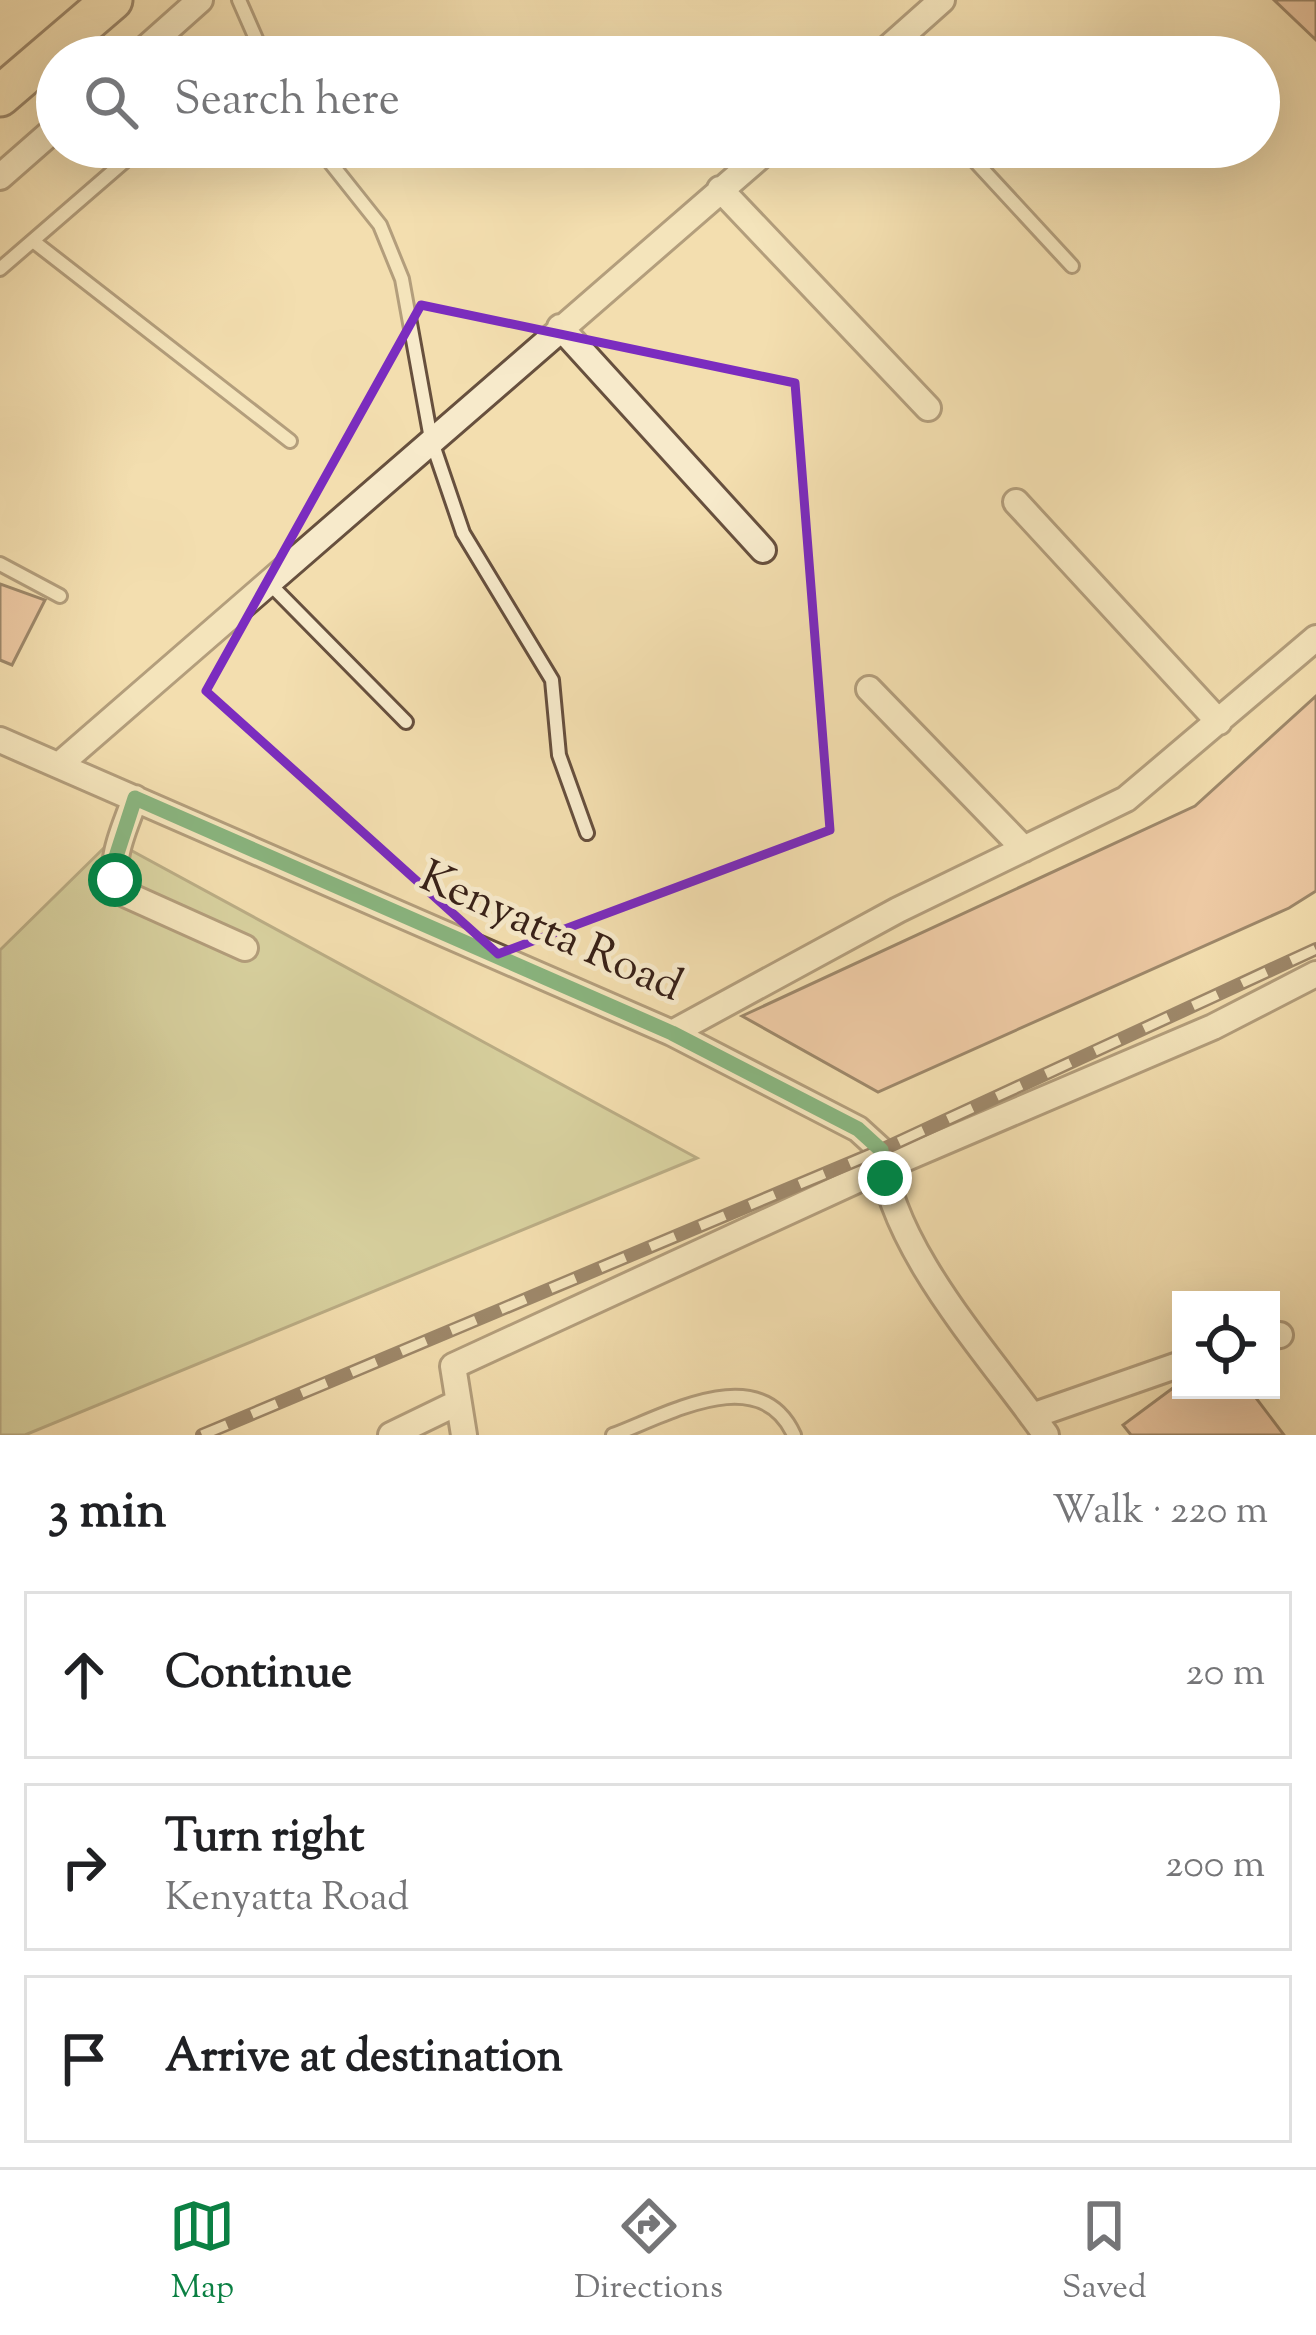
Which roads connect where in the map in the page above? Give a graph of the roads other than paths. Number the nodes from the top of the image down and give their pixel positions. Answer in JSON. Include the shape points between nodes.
{"nodes":[{"id":1,"x":112,"y":0,"type":"edge"},
{"id":2,"x":200,"y":0,"type":"edge"},
{"id":3,"x":238,"y":0,"type":"edge"},
{"id":4,"x":942,"y":0,"type":"edge"},
{"id":5,"x":70,"y":36,"type":"edge"},
{"id":6,"x":160,"y":36,"type":"edge"},
{"id":7,"x":254,"y":36,"type":"edge"},
{"id":8,"x":902,"y":36,"type":"edge"},
{"id":9,"x":36,"y":65,"type":"edge"},
{"id":10,"x":0,"y":96,"type":"edge"},
{"id":11,"x":36,"y":145,"type":"edge"},
{"id":12,"x":117,"y":168,"type":"edge"},
{"id":13,"x":335,"y":168,"type":"edge"},
{"id":14,"x":746,"y":168,"type":"edge"},
{"id":15,"x":981,"y":168,"type":"edge"},
{"id":16,"x":0,"y":177,"type":"edge"},
{"id":17,"x":720,"y":190,"type":"junction"},
{"id":18,"x":32,"y":241,"type":"junction"},
{"id":19,"x":1072,"y":266,"type":"dead end"},
{"id":20,"x":0,"y":269,"type":"edge"},
{"id":21,"x":560,"y":327,"type":"junction"},
{"id":22,"x":928,"y":408,"type":"dead end"},
{"id":23,"x":431,"y":439,"type":"junction"},
{"id":24,"x":290,"y":441,"type":"dead end"},
{"id":25,"x":1016,"y":502,"type":"dead end"},
{"id":26,"x":764,"y":550,"type":"dead end"},
{"id":27,"x":0,"y":565,"type":"edge"},
{"id":28,"x":268,"y":582,"type":"junction"},
{"id":29,"x":60,"y":596,"type":"dead end"},
{"id":30,"x":1316,"y":638,"type":"edge"},
{"id":31,"x":869,"y":689,"type":"dead end"},
{"id":32,"x":406,"y":722,"type":"dead end"},
{"id":33,"x":1219,"y":722,"type":"junction"},
{"id":34,"x":0,"y":740,"type":"edge"},
{"id":35,"x":59,"y":765,"type":"junction"},
{"id":36,"x":135,"y":798,"type":"junction"},
{"id":37,"x":586,"y":832,"type":"dead end"},
{"id":38,"x":1024,"y":849,"type":"junction"},
{"id":39,"x":245,"y":948,"type":"dead end"},
{"id":40,"x":1316,"y":974,"type":"edge"},
{"id":41,"x":672,"y":1033,"type":"junction"},
{"id":42,"x":883,"y":1168,"type":"junction"},
{"id":43,"x":1172,"y":1368,"type":"edge"},
{"id":44,"x":457,"y":1402,"type":"junction"},
{"id":45,"x":1037,"y":1429,"type":"edge"},
{"id":46,"x":391,"y":1435,"type":"edge"},
{"id":47,"x":464,"y":1435,"type":"edge"},
{"id":48,"x":614,"y":1435,"type":"edge"},
{"id":49,"x":794,"y":1435,"type":"edge"}],
"edges":[{"from":1,"to":5,"type":"highway"},
{"from":2,"to":6,"type":"street"},
{"from":3,"to":7,"type":"lane"},
{"from":4,"to":8,"type":"street"},
{"from":9,"to":10,"type":"highway"},
{"from":11,"to":16,"type":"street"},
{"from":12,"to":18,"type":"lane"},
{"from":13,"to":23,"type":"lane","via":[[380,225],[402,279]]},
{"from":14,"to":17,"type":"street"},
{"from":15,"to":19,"type":"lane"},
{"from":17,"to":21,"type":"street"},
{"from":17,"to":22,"type":"street"},
{"from":18,"to":20,"type":"lane"},
{"from":18,"to":24,"type":"lane"},
{"from":21,"to":23,"type":"street"},
{"from":21,"to":26,"type":"street"},
{"from":23,"to":28,"type":"street"},
{"from":23,"to":37,"type":"lane","via":[[463,533],[552,680],[559,755]]},
{"from":25,"to":33,"type":"street"},
{"from":27,"to":29,"type":"lane"},
{"from":28,"to":32,"type":"lane"},
{"from":28,"to":35,"type":"street"},
{"from":30,"to":33,"type":"street"},
{"from":31,"to":38,"type":"street"},
{"from":33,"to":38,"type":"street","via":[[1126,799]]},
{"from":34,"to":35,"type":"street","name":"Kenyatta Road"},
{"from":35,"to":36,"type":"street","name":"Kenyatta Road"},
{"from":36,"to":39,"type":"street","via":[[113,866],[125,894]]},
{"from":36,"to":41,"type":"street","name":"Kenyatta Road"},
{"from":38,"to":41,"type":"street"},
{"from":40,"to":42,"type":"street","via":[[1214,1027]]},
{"from":41,"to":42,"type":"street","name":"Kenyatta Road","via":[[858,1129],[881,1150]]},
{"from":42,"to":44,"type":"street","via":[[453,1366]]},
{"from":42,"to":45,"type":"street","name":"Kenyatta Road","via":[[917,1255]]},
{"from":43,"to":45,"type":"street"},
{"from":44,"to":46,"type":"street"},
{"from":44,"to":47,"type":"street"},
{"from":48,"to":49,"type":"lane","via":[[717,1396],[747,1395],[773,1407]]}]}
